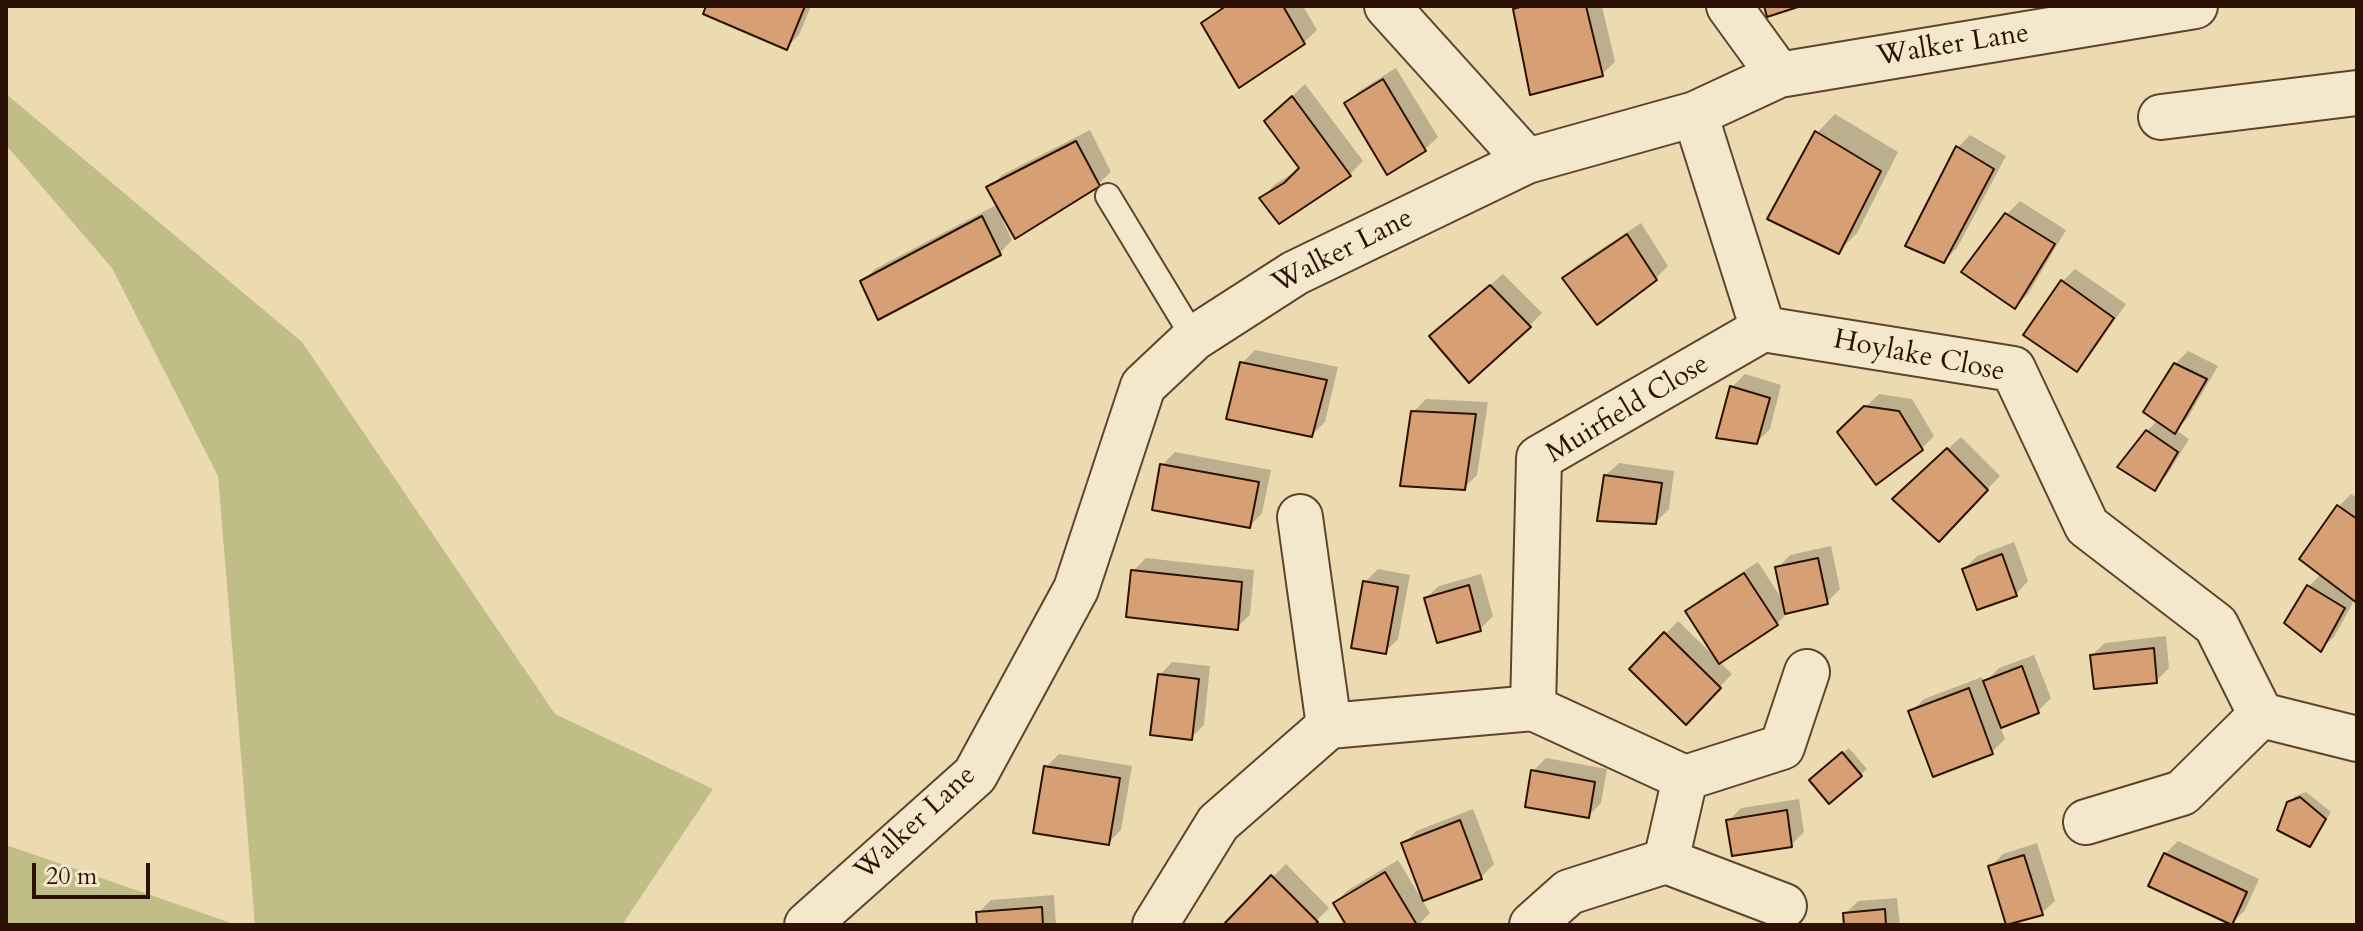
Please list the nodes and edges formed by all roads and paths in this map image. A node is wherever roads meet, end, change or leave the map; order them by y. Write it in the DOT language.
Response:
graph roads {
  1 [pos="1387,6"];
  2 [pos="1729,6"];
  3 [pos="2195,6"];
  4 [pos="1779,75"];
  5 [pos="2357,93"];
  6 [pos="1695,114"];
  7 [pos="2161,117"];
  8 [pos="1527,161"];
  9 [pos="1108,196"];
  10 [pos="1763,329"];
  11 [pos="1194,338"];
  12 [pos="1300,517"];
  13 [pos="1807,672"];
  14 [pos="1533,708"];
  15 [pos="2261,715"];
  16 [pos="1329,726"];
  17 [pos="2357,739"];
  18 [pos="1685,778"];
  19 [pos="2086,822"];
  20 [pos="1666,861"];
  21 [pos="1784,906"];
  22 [pos="807,925"];
  23 [pos="1155,925"];
  24 [pos="1532,925"];
  1 -- 8 [label="street"];
  2 -- 4 [label="street"];
  3 -- 4 [label="street, Walker Lane"];
  4 -- 6 [label="street, Walker Lane"];
  5 -- 7 [label="street"];
  6 -- 8 [label="street, Walker Lane"];
  6 -- 10 [label="street"];
  8 -- 11 [label="street, Walker Lane"];
  9 -- 11 [label="lane"];
  10 -- 14 [label="street, Muirfield Close"];
  10 -- 15 [label="street, Hoylake Close"];
  11 -- 22 [label="street, Walker Lane"];
  12 -- 16 [label="street"];
  13 -- 18 [label="street"];
  14 -- 16 [label="street"];
  14 -- 18 [label="street"];
  15 -- 17 [label="street"];
  15 -- 19 [label="street"];
  16 -- 23 [label="street"];
  18 -- 20 [label="street"];
  20 -- 21 [label="street"];
  20 -- 24 [label="street"];
}
